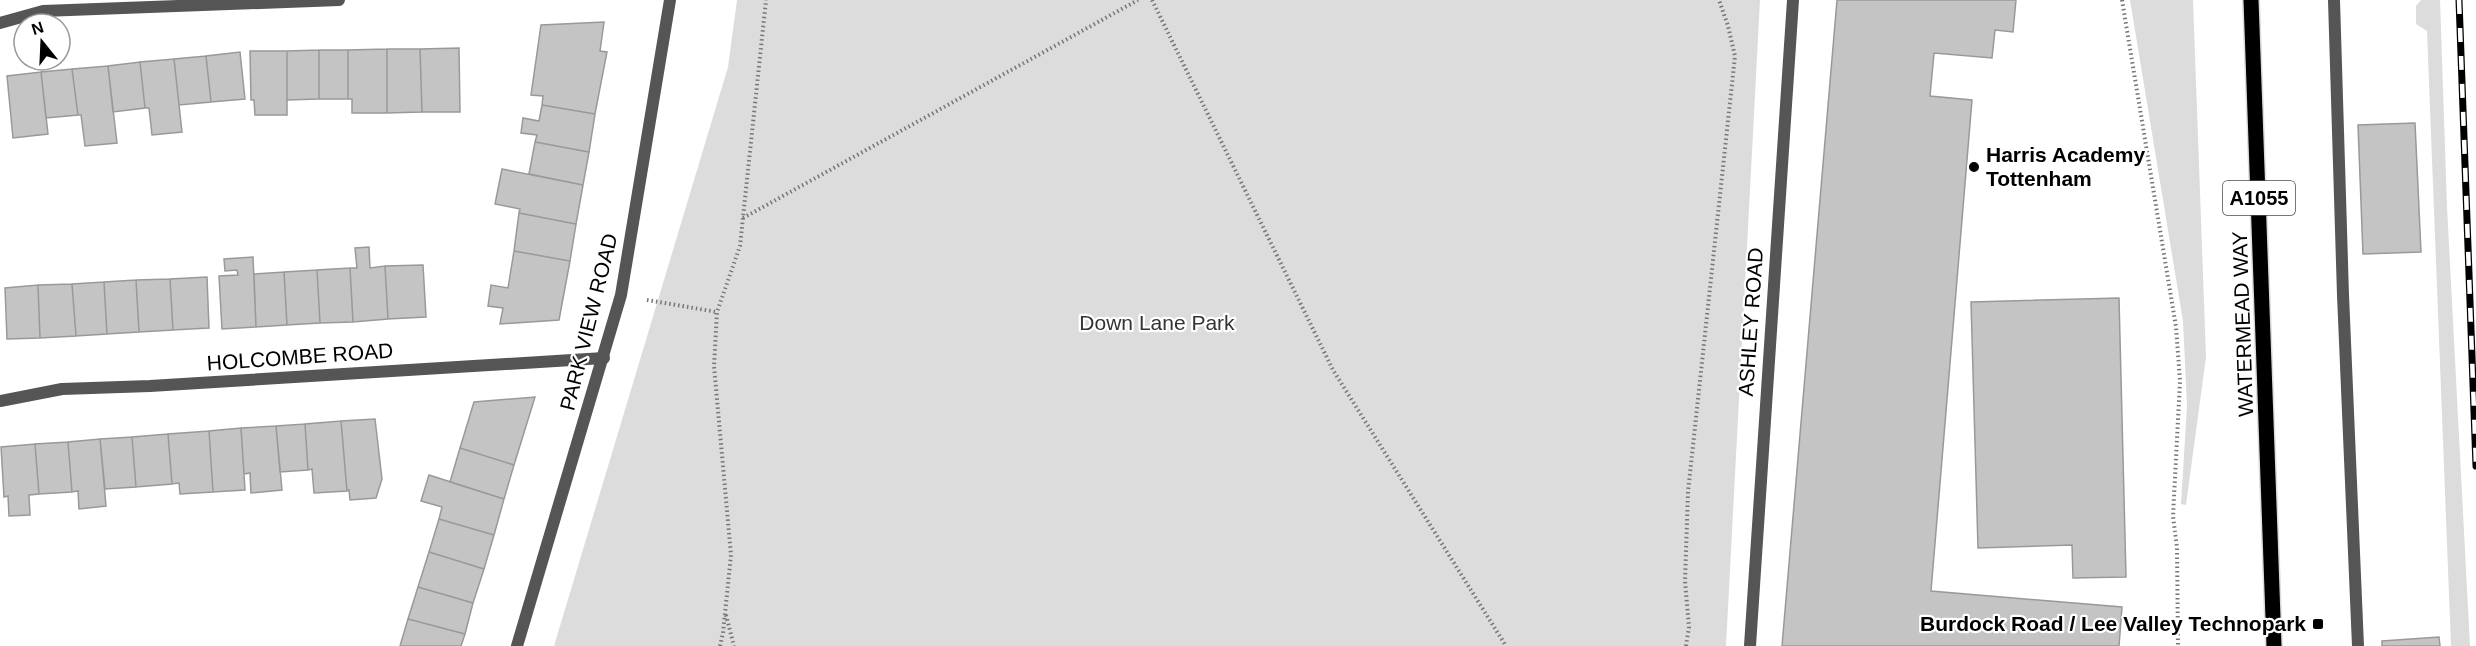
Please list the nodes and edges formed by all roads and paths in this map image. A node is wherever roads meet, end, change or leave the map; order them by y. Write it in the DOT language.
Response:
graph roads {
  1 [pos="339,0"];
  2 [pos="670,0"];
  3 [pos="766,0"];
  4 [pos="1138,0"];
  5 [pos="1152,0"];
  6 [pos="1719,0"];
  7 [pos="1793,0"];
  8 [pos="2122,0"];
  9 [pos="2251,0"];
  10 [pos="2334,0"];
  11 [pos="0,23"];
  12 [pos="743,218"];
  13 [pos="621,295"];
  14 [pos="717,312"];
  15 [pos="604,357"];
  16 [pos="0,401"];
  17 [pos="725,612"];
  18 [pos="517,646"];
  19 [pos="720,646"];
  20 [pos="734,646"];
  21 [pos="1506,646"];
  22 [pos="1686,646"];
  23 [pos="1750,646"];
  24 [pos="2178,646"];
  25 [pos="2274,646"];
  26 [pos="2358,646"];
  1 -- 11 [label="street"];
  2 -- 13 [label="street, PARK VIEW ROAD"];
  3 -- 12 [label="path"];
  4 -- 12 [label="path"];
  5 -- 21 [label="path"];
  6 -- 22 [label="path"];
  7 -- 23 [label="street, ASHLEY ROAD"];
  8 -- 24 [label="path"];
  9 -- 25 [label="main road, WATERMEAD WAY / A1055"];
  10 -- 26 [label="street"];
  12 -- 14 [label="path"];
  13 -- 14 [label="path"];
  13 -- 15 [label="street, PARK VIEW ROAD"];
  14 -- 17 [label="path"];
  15 -- 16 [label="street, HOLCOMBE ROAD"];
  15 -- 18 [label="street, PARK VIEW ROAD"];
  17 -- 19 [label="path"];
  17 -- 20 [label="path"];
}
